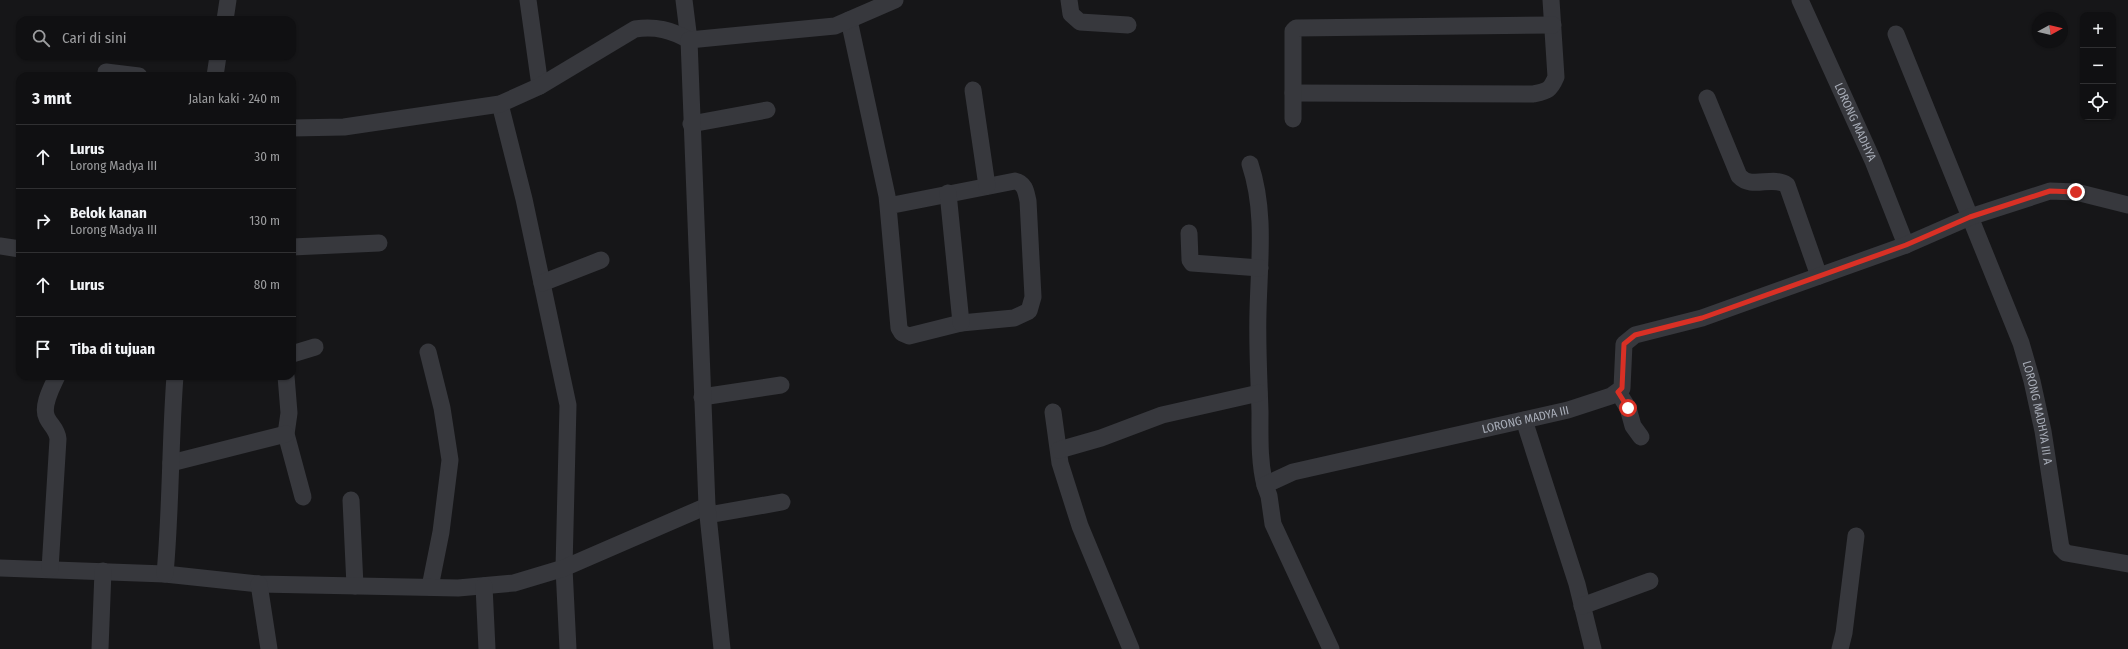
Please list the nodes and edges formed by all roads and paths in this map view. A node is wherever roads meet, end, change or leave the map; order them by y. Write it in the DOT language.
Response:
graph roads {
  1 [pos="228,0"];
  2 [pos="528,0"];
  3 [pos="684,0"];
  4 [pos="895,0"];
  5 [pos="1069,0"];
  6 [pos="1551,0"];
  7 [pos="1800,0"];
  8 [pos="226,16"];
  9 [pos="849,20"];
  10 [pos="1128,25"];
  11 [pos="1553,25"];
  12 [pos="1896,34"];
  13 [pos="689,40"];
  14 [pos="217,60"];
  15 [pos="216,72"];
  16 [pos="540,86"];
  17 [pos="973,90"];
  18 [pos="1293,93"];
  19 [pos="1707,98"];
  20 [pos="500,104"];
  21 [pos="767,110"];
  22 [pos="1293,119"];
  23 [pos="691,124"];
  24 [pos="296,128"];
  25 [pos="1250,164"];
  26 [pos="987,186"];
  27 [pos="948,194"];
  28 [pos="2128,205"];
  29 [pos="888,206"];
  30 [pos="1970,217"];
  31 [pos="1189,233"];
  32 [pos="379,243"];
  33 [pos="1906,245"];
  34 [pos="0,246"];
  35 [pos="296,247"];
  36 [pos="16,248"];
  37 [pos="601,260"];
  38 [pos="1260,268"];
  39 [pos="1819,276"];
  40 [pos="542,283"];
  41 [pos="961,323"];
  42 [pos="315,347"];
  43 [pos="428,352"];
  44 [pos="296,353"];
  45 [pos="55,380"];
  46 [pos="175,380"];
  47 [pos="286,380"];
  48 [pos="781,385"];
  49 [pos="1618,392"];
  50 [pos="1260,393"];
  51 [pos="702,397"];
  52 [pos="1053,412"];
  53 [pos="1524,420"];
  54 [pos="286,434"];
  55 [pos="1641,437"];
  56 [pos="1059,450"];
  57 [pos="171,462"];
  58 [pos="1265,485"];
  59 [pos="303,497"];
  60 [pos="351,500"];
  61 [pos="782,502"];
  62 [pos="707,510"];
  63 [pos="1856,536"];
  64 [pos="2128,564"];
  65 [pos="0,568"];
  66 [pos="564,568"];
  67 [pos="50,569"];
  68 [pos="103,571"];
  69 [pos="165,574"];
  70 [pos="1650,582"];
  71 [pos="259,584"];
  72 [pos="355,586"];
  73 [pos="484,586"];
  74 [pos="430,587"];
  75 [pos="1582,606"];
  76 [pos="100,649"];
  77 [pos="269,649"];
  78 [pos="487,649"];
  79 [pos="568,649"];
  80 [pos="722,649"];
  81 [pos="1131,649"];
  82 [pos="1331,649"];
  83 [pos="1593,649"];
  84 [pos="1840,649"];
  1 -- 8 [label="street"];
  2 -- 16 [label="street"];
  3 -- 13 [label="street"];
  4 -- 9 [label="street"];
  5 -- 10 [label="street"];
  6 -- 11 [label="street"];
  7 -- 33 [label="street, LORONG MADHYA"];
  9 -- 13 [label="street"];
  9 -- 29 [label="street"];
  11 -- 18 [label="street"];
  11 -- 18 [label="street"];
  12 -- 30 [label="street, LORONG MADHYA III A"];
  13 -- 16 [label="street"];
  13 -- 23 [label="street"];
  14 -- 15 [label="street"];
  16 -- 20 [label="street"];
  17 -- 26 [label="street"];
  18 -- 22 [label="street"];
  19 -- 39 [label="street"];
  20 -- 24 [label="street"];
  20 -- 40 [label="street"];
  21 -- 23 [label="street"];
  23 -- 51 [label="street"];
  25 -- 38 [label="street"];
  26 -- 27 [label="street"];
  26 -- 41 [label="street"];
  27 -- 29 [label="street"];
  27 -- 41 [label="street"];
  28 -- 30 [label="street"];
  29 -- 41 [label="street"];
  30 -- 33 [label="street"];
  30 -- 64 [label="street, LORONG MADHYA III A"];
  31 -- 38 [label="street"];
  32 -- 35 [label="street"];
  33 -- 39 [label="street"];
  34 -- 36 [label="street"];
  37 -- 40 [label="street"];
  38 -- 50 [label="street"];
  39 -- 49 [label="street"];
  40 -- 66 [label="street"];
  42 -- 44 [label="street"];
  43 -- 74 [label="street"];
  45 -- 67 [label="street"];
  46 -- 57 [label="street"];
  47 -- 54 [label="street"];
  48 -- 51 [label="street"];
  49 -- 53 [label="street, LORONG MADYA III"];
  49 -- 55 [label="street"];
  50 -- 56 [label="street"];
  50 -- 58 [label="street"];
  51 -- 62 [label="street"];
  52 -- 56 [label="street"];
  53 -- 58 [label="street, LORONG MADYA III"];
  53 -- 75 [label="street"];
  54 -- 57 [label="street"];
  54 -- 59 [label="street"];
  56 -- 81 [label="street"];
  57 -- 69 [label="street"];
  58 -- 82 [label="street"];
  60 -- 72 [label="street"];
  61 -- 62 [label="street"];
  62 -- 66 [label="street"];
  62 -- 80 [label="street"];
  63 -- 84 [label="street"];
  65 -- 67 [label="street"];
  66 -- 73 [label="street"];
  66 -- 79 [label="street"];
  67 -- 68 [label="street"];
  68 -- 69 [label="street"];
  68 -- 76 [label="street"];
  69 -- 71 [label="street"];
  70 -- 75 [label="street"];
  71 -- 72 [label="street"];
  71 -- 77 [label="street"];
  72 -- 74 [label="street"];
  73 -- 74 [label="street"];
  73 -- 78 [label="street"];
  75 -- 83 [label="street"];
}
